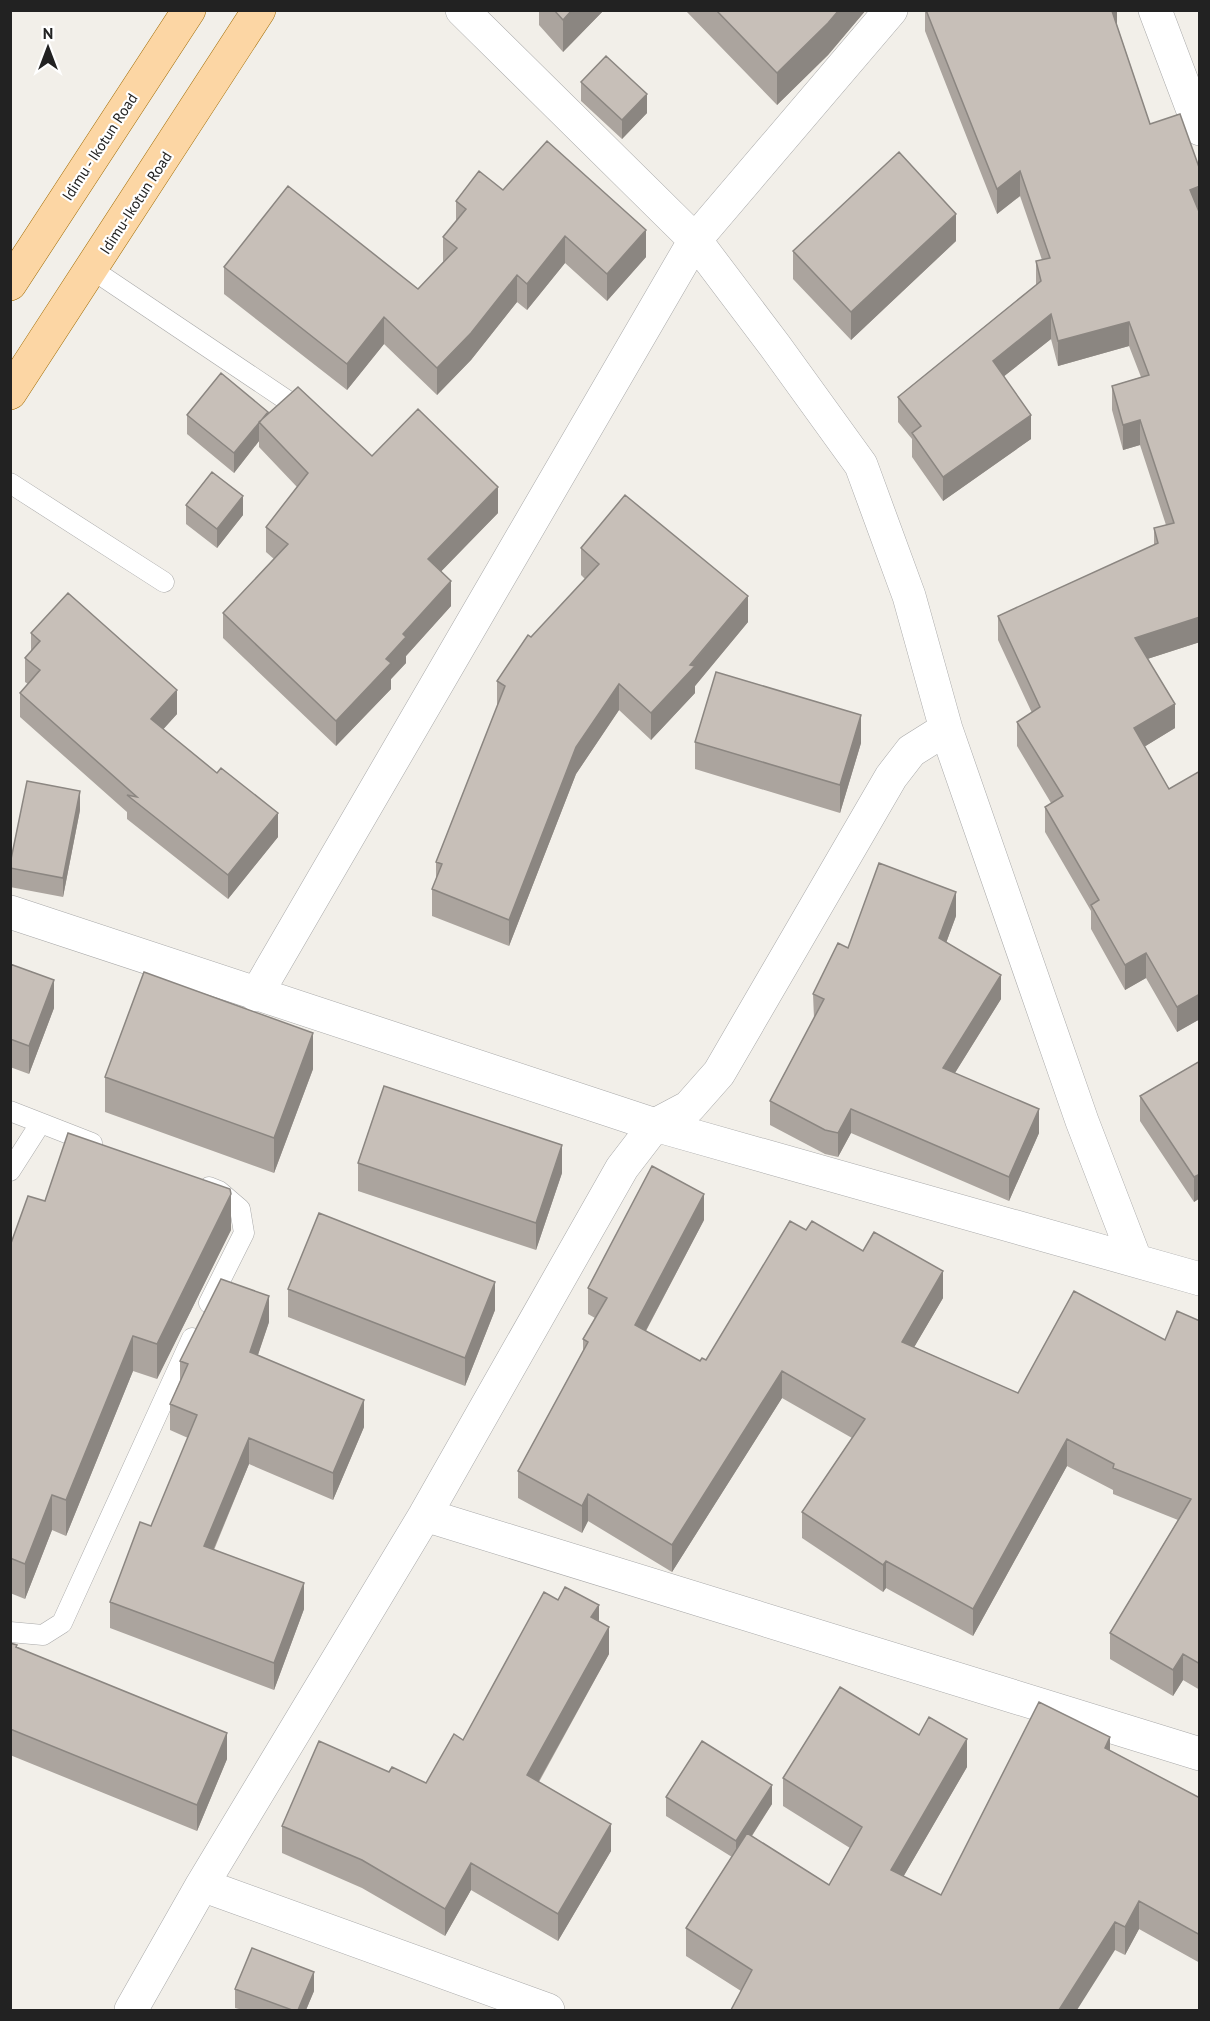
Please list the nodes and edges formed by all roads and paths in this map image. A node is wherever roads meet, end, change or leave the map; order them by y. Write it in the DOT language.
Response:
graph roads {
  1 [pos="189,10"];
  2 [pos="260,10"];
  3 [pos="462,10"];
  4 [pos="891,10"];
  5 [pos="1155,10"];
  6 [pos="1200,129"];
  7 [pos="695,240"];
  8 [pos="93,270"];
  9 [pos="10,284"];
  10 [pos="10,393"];
  11 [pos="291,403"];
  12 [pos="10,483"];
  13 [pos="164,582"];
  14 [pos="946,729"];
  15 [pos="10,912"];
  16 [pos="256,995"];
  17 [pos="10,1111"];
  18 [pos="40,1124"];
  19 [pos="655,1125"];
  20 [pos="107,1149"];
  21 [pos="10,1171"];
  22 [pos="185,1179"];
  23 [pos="1134,1259"];
  24 [pos="1200,1279"];
  25 [pos="425,1515"];
  26 [pos="10,1632"];
  27 [pos="1200,1754"];
  28 [pos="202,1885"];
  29 [pos="131,2010"];
  30 [pos="548,2010"];
  1 -- 9 [label="main road, Idimu - Ikotun Road"];
  2 -- 8 [label="main road, Idimu-Ikotun Road"];
  3 -- 7 [label="street"];
  4 -- 7 [label="street"];
  5 -- 6 [label="street"];
  7 -- 14 [label="street"];
  7 -- 16 [label="street"];
  8 -- 10 [label="main road, Idimu-Ikotun Road"];
  8 -- 11 [label="lane"];
  12 -- 13 [label="lane"];
  14 -- 19 [label="street"];
  14 -- 23 [label="street"];
  15 -- 16 [label="street"];
  16 -- 19 [label="street"];
  17 -- 18 [label="lane"];
  18 -- 20 [label="lane"];
  18 -- 21 [label="lane"];
  19 -- 23 [label="street"];
  19 -- 25 [label="street"];
  22 -- 26 [label="lane"];
  23 -- 24 [label="street"];
  25 -- 27 [label="street"];
  25 -- 28 [label="street"];
  28 -- 29 [label="street"];
  28 -- 30 [label="street"];
}
